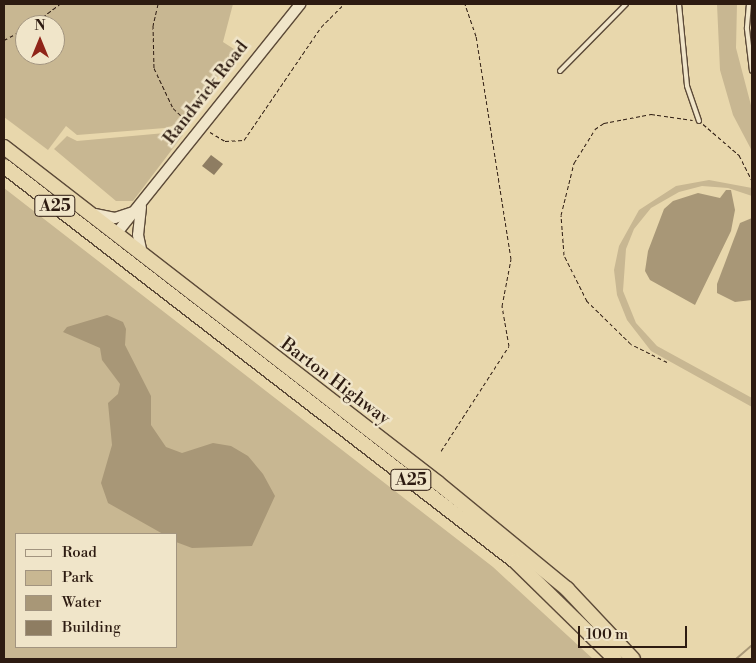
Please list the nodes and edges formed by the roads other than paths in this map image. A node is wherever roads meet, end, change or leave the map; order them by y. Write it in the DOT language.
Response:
graph roads {
  1 [pos="300,4"];
  2 [pos="626,4"];
  3 [pos="679,4"];
  4 [pos="749,4"];
  5 [pos="560,71"];
  6 [pos="752,71"];
  7 [pos="699,121"];
  8 [pos="4,148"];
  9 [pos="4,166"];
  10 [pos="142,206"];
  11 [pos="85,209"];
  12 [pos="115,242"];
  13 [pos="145,258"];
  14 [pos="615,659"];
  15 [pos="633,659"];
  1 -- 10 [label="street, Randwick Road"];
  2 -- 5 [label="lane"];
  3 -- 7 [label="lane"];
  4 -- 6 [label="lane"];
  8 -- 11 [label="highway, Barton Highway / A25"];
  9 -- 12 [label="highway, Barton Highway / A25"];
  10 -- 11 [label="street"];
  10 -- 12 [label="street, Randwick Road"];
  10 -- 13 [label="street"];
  11 -- 12 [label="highway, Barton Highway / A25"];
  12 -- 13 [label="highway, Barton Highway / A25"];
  12 -- 14 [label="highway, Barton Highway / A25"];
  13 -- 15 [label="highway, Barton Highway / A25"];
}
